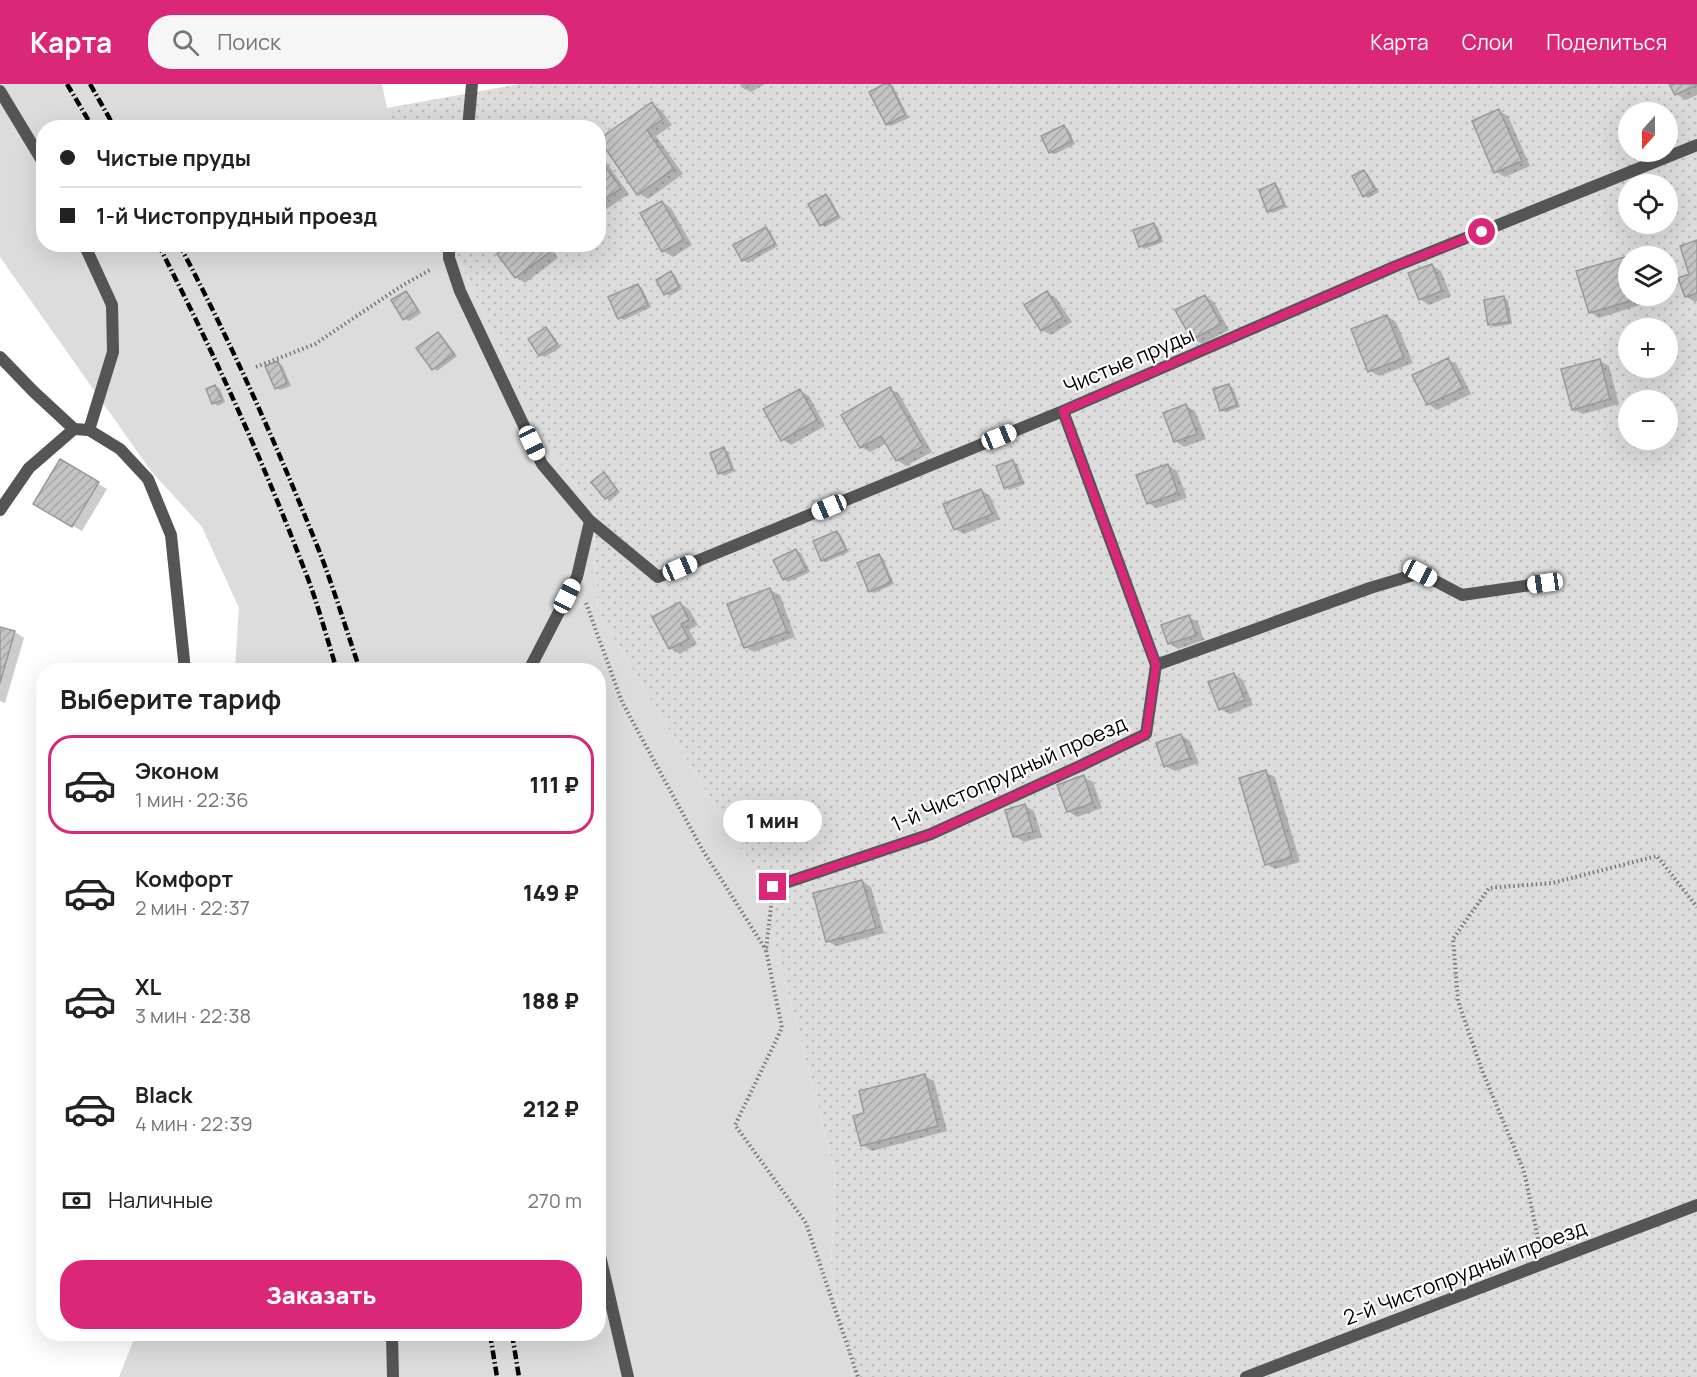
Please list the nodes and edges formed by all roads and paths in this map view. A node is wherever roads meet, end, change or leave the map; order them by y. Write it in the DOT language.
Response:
graph roads {
  1 [pos="472,84"];
  2 [pos="0,91"];
  3 [pos="469,120"];
  4 [pos="1697,145"];
  5 [pos="36,151"];
  6 [pos="88,252"];
  7 [pos="449,252"];
  8 [pos="449,258"];
  9 [pos="0,357"];
  10 [pos="256,367"];
  11 [pos="1063,411"];
  12 [pos="74,429"];
  13 [pos="89,430"];
  14 [pos="0,510"];
  15 [pos="590,521"];
  16 [pos="577,577"];
  17 [pos="1545,583"];
  18 [pos="184,663"];
  19 [pos="533,663"];
  20 [pos="1156,665"];
  21 [pos="773,887"];
  22 [pos="1697,907"];
  23 [pos="766,950"];
  24 [pos="1697,1205"];
  25 [pos="1543,1264"];
  26 [pos="606,1281"];
  27 [pos="392,1341"];
  28 [pos="393,1377"];
  29 [pos="628,1377"];
  30 [pos="858,1377"];
  31 [pos="1246,1377"];
  1 -- 3 [label="street"];
  2 -- 5 [label="street"];
  4 -- 11 [label="street, Чистые пруды"];
  6 -- 13 [label="street"];
  7 -- 8 [label="street"];
  8 -- 10 [label="path"];
  8 -- 15 [label="street"];
  9 -- 12 [label="street"];
  11 -- 15 [label="street, Чистые пруды"];
  11 -- 20 [label="street"];
  12 -- 13 [label="street"];
  12 -- 14 [label="street"];
  13 -- 18 [label="street"];
  15 -- 16 [label="street"];
  16 -- 19 [label="street"];
  16 -- 23 [label="path"];
  17 -- 20 [label="street"];
  20 -- 21 [label="street, 1-й Чистопрудный проезд"];
  21 -- 23 [label="path"];
  22 -- 25 [label="path"];
  23 -- 30 [label="path"];
  24 -- 25 [label="street, 2-й Чистопрудный проезд"];
  25 -- 31 [label="street, 2-й Чистопрудный проезд"];
  26 -- 29 [label="street"];
  27 -- 28 [label="street"];
}
